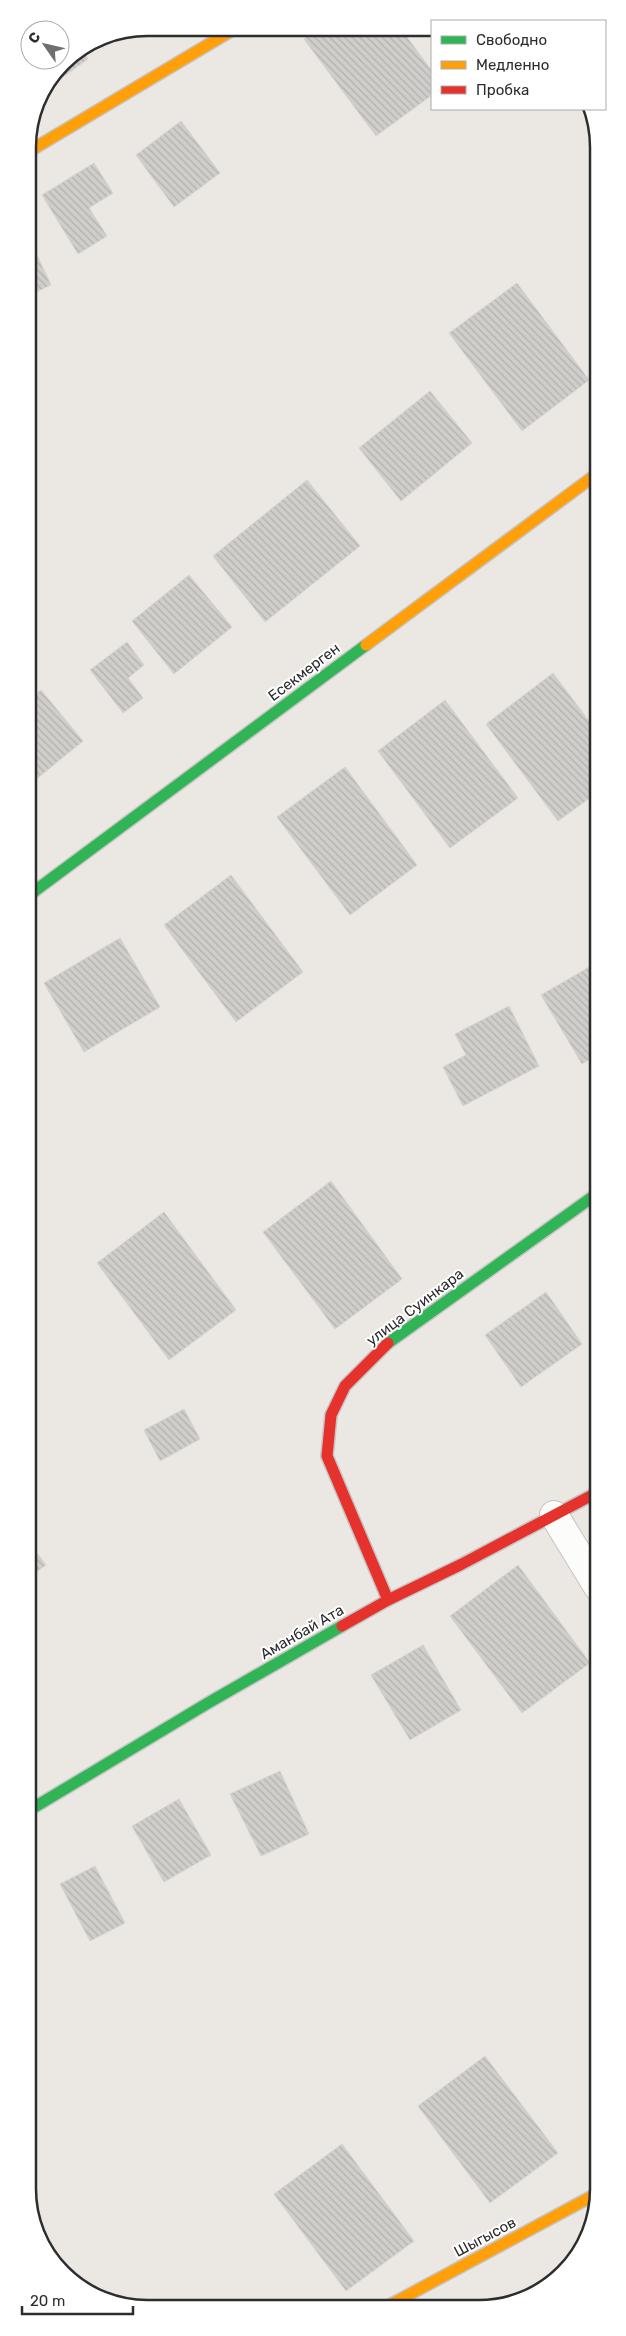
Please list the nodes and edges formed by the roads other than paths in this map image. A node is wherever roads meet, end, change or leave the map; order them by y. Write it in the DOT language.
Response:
graph roads {
  1 [pos="223,36"];
  2 [pos="36,147"];
  3 [pos="590,479"];
  4 [pos="36,890"];
  5 [pos="590,1199"];
  6 [pos="590,1496"];
  7 [pos="554,1515"];
  8 [pos="590,1575"];
  9 [pos="388,1600"];
  10 [pos="36,1806"];
  11 [pos="590,2197"];
  12 [pos="399,2300"];
  1 -- 2 [label="street"];
  3 -- 4 [label="street, Eсекмерген"];
  5 -- 9 [label="street, улица Суинкара"];
  6 -- 7 [label="street, Аманбай Ата"];
  7 -- 8 [label="street"];
  7 -- 9 [label="street, Аманбай Ата"];
  9 -- 10 [label="street, Аманбай Ата"];
  11 -- 12 [label="street, Шыгысов"];
}
